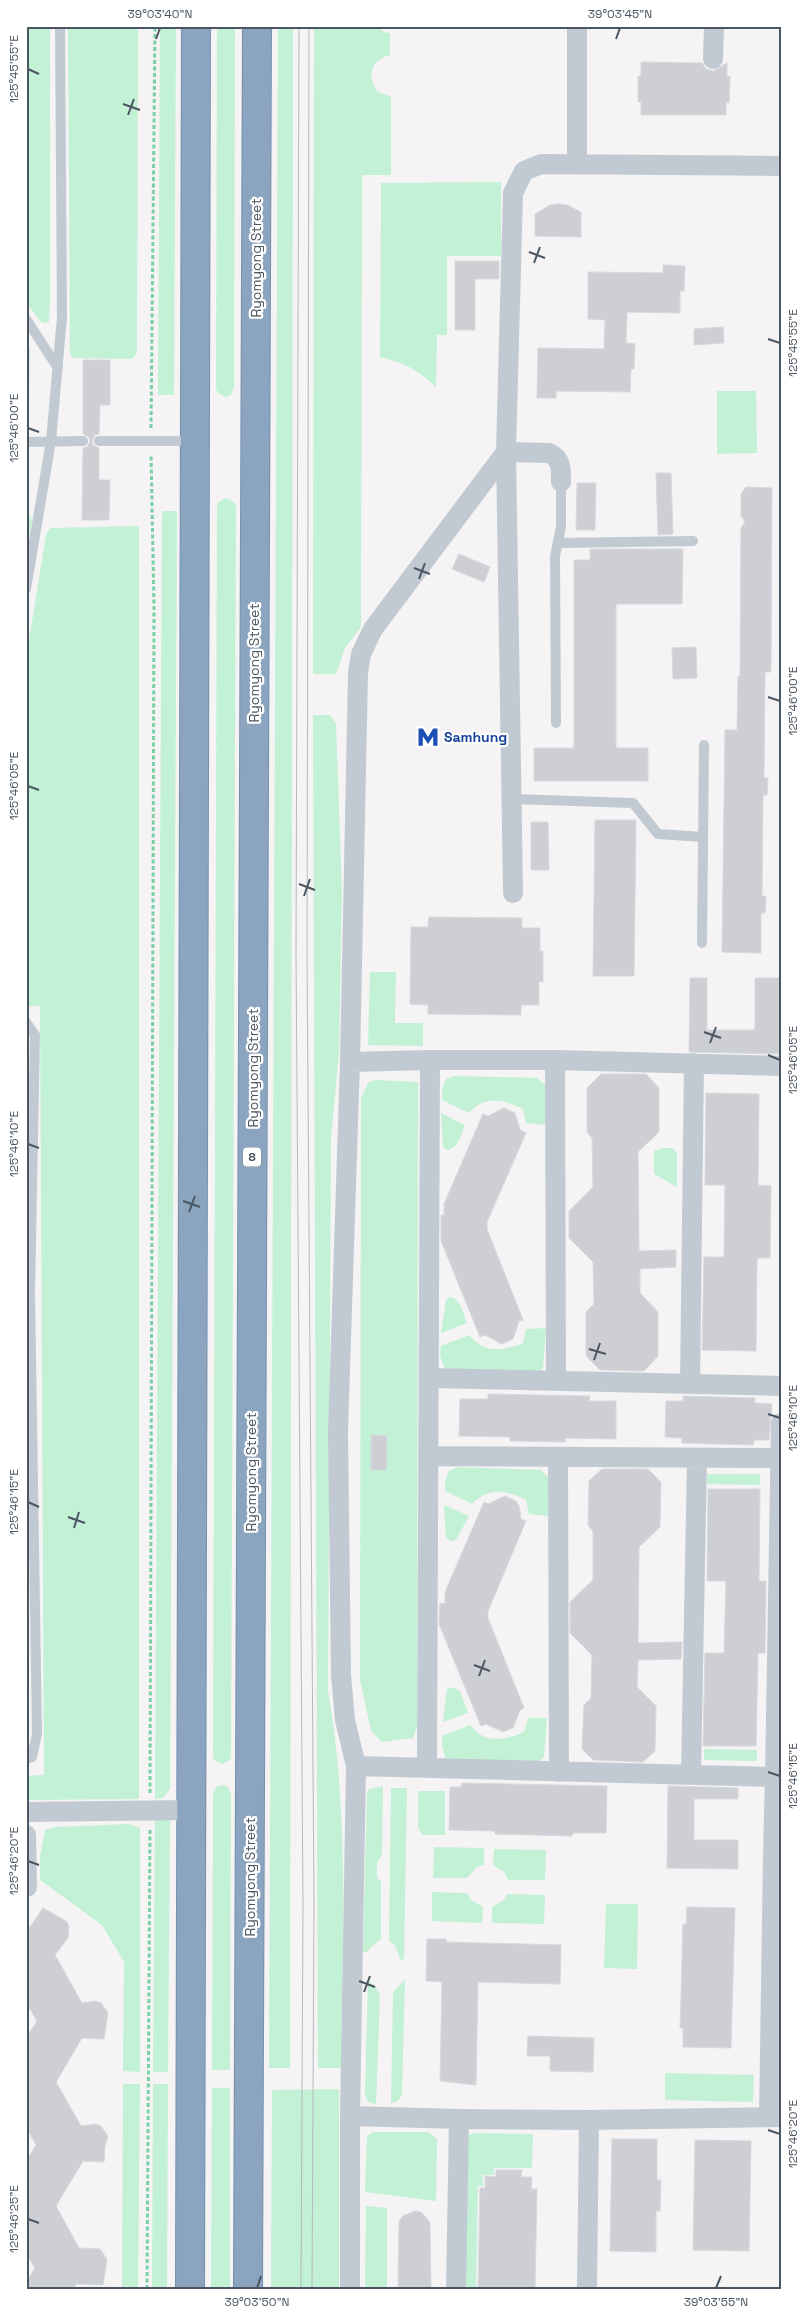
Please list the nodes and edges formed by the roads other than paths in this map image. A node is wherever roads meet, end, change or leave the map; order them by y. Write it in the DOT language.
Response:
graph roads {
  1 [pos="60,26"];
  2 [pos="196,26"];
  3 [pos="257,26"];
  4 [pos="577,26"];
  5 [pos="714,26"];
  6 [pos="713,59"];
  7 [pos="576,164"];
  8 [pos="781,166"];
  9 [pos="26,319"];
  10 [pos="58,368"];
  11 [pos="52,441"];
  12 [pos="83,441"];
  13 [pos="99,441"];
  14 [pos="194,441"];
  15 [pos="26,442"];
  16 [pos="506,452"];
  17 [pos="561,482"];
  18 [pos="693,541"];
  19 [pos="558,543"];
  20 [pos="26,589"];
  21 [pos="556,723"];
  22 [pos="704,746"];
  23 [pos="513,800"];
  24 [pos="703,837"];
  25 [pos="513,893"];
  26 [pos="702,943"];
  27 [pos="26,1022"];
  28 [pos="430,1060"];
  29 [pos="555,1060"];
  30 [pos="350,1062"];
  31 [pos="694,1063"];
  32 [pos="781,1066"];
  33 [pos="28,1293"];
  34 [pos="430,1378"];
  35 [pos="556,1381"];
  36 [pos="690,1384"];
  37 [pos="781,1386"];
  38 [pos="781,1423"];
  39 [pos="429,1456"];
  40 [pos="558,1458"];
  41 [pos="697,1458"];
  42 [pos="779,1458"];
  43 [pos="26,1759"];
  44 [pos="356,1766"];
  45 [pos="427,1767"];
  46 [pos="559,1772"];
  47 [pos="691,1775"];
  48 [pos="775,1777"];
  49 [pos="190,1810"];
  50 [pos="26,1812"];
  51 [pos="26,1835"];
  52 [pos="777,1856"];
  53 [pos="27,1887"];
  54 [pos="350,2116"];
  55 [pos="775,2117"];
  56 [pos="459,2119"];
  57 [pos="589,2120"];
  58 [pos="190,2289"];
  59 [pos="248,2289"];
  60 [pos="350,2289"];
  61 [pos="456,2289"];
  62 [pos="587,2289"];
  1 -- 10 [label="lane"];
  2 -- 14 [label="highway"];
  3 -- 59 [label="highway, Ryomyong Street / 8"];
  4 -- 7 [label="street"];
  5 -- 6 [label="street"];
  7 -- 8 [label="street"];
  7 -- 16 [label="street"];
  9 -- 10 [label="lane"];
  10 -- 11 [label="lane"];
  11 -- 12 [label="lane"];
  11 -- 15 [label="lane"];
  11 -- 20 [label="lane"];
  13 -- 14 [label="lane"];
  14 -- 49 [label="highway"];
  16 -- 17 [label="street"];
  16 -- 23 [label="street"];
  16 -- 30 [label="street"];
  17 -- 19 [label="lane"];
  18 -- 19 [label="lane"];
  19 -- 21 [label="lane"];
  22 -- 24 [label="lane"];
  23 -- 24 [label="lane"];
  23 -- 25 [label="street"];
  24 -- 26 [label="lane"];
  27 -- 33 [label="lane"];
  28 -- 29 [label="street"];
  28 -- 30 [label="street"];
  28 -- 34 [label="street"];
  29 -- 31 [label="street"];
  29 -- 35 [label="street"];
  30 -- 44 [label="street"];
  31 -- 32 [label="street"];
  31 -- 36 [label="street"];
  33 -- 43 [label="lane"];
  34 -- 35 [label="street"];
  34 -- 39 [label="street"];
  35 -- 36 [label="street"];
  36 -- 37 [label="street"];
  38 -- 42 [label="street"];
  39 -- 40 [label="street"];
  39 -- 45 [label="street"];
  40 -- 41 [label="street"];
  40 -- 46 [label="street"];
  41 -- 42 [label="street"];
  41 -- 47 [label="street"];
  42 -- 48 [label="street"];
  44 -- 45 [label="street"];
  44 -- 54 [label="street"];
  45 -- 46 [label="street"];
  46 -- 47 [label="street"];
  47 -- 48 [label="street"];
  48 -- 52 [label="street"];
  49 -- 50 [label="street"];
  49 -- 58 [label="highway"];
  51 -- 53 [label="street"];
  52 -- 55 [label="street"];
  54 -- 56 [label="street"];
  54 -- 60 [label="street"];
  55 -- 57 [label="street"];
  56 -- 57 [label="street"];
  56 -- 61 [label="street"];
  57 -- 62 [label="street"];
}
